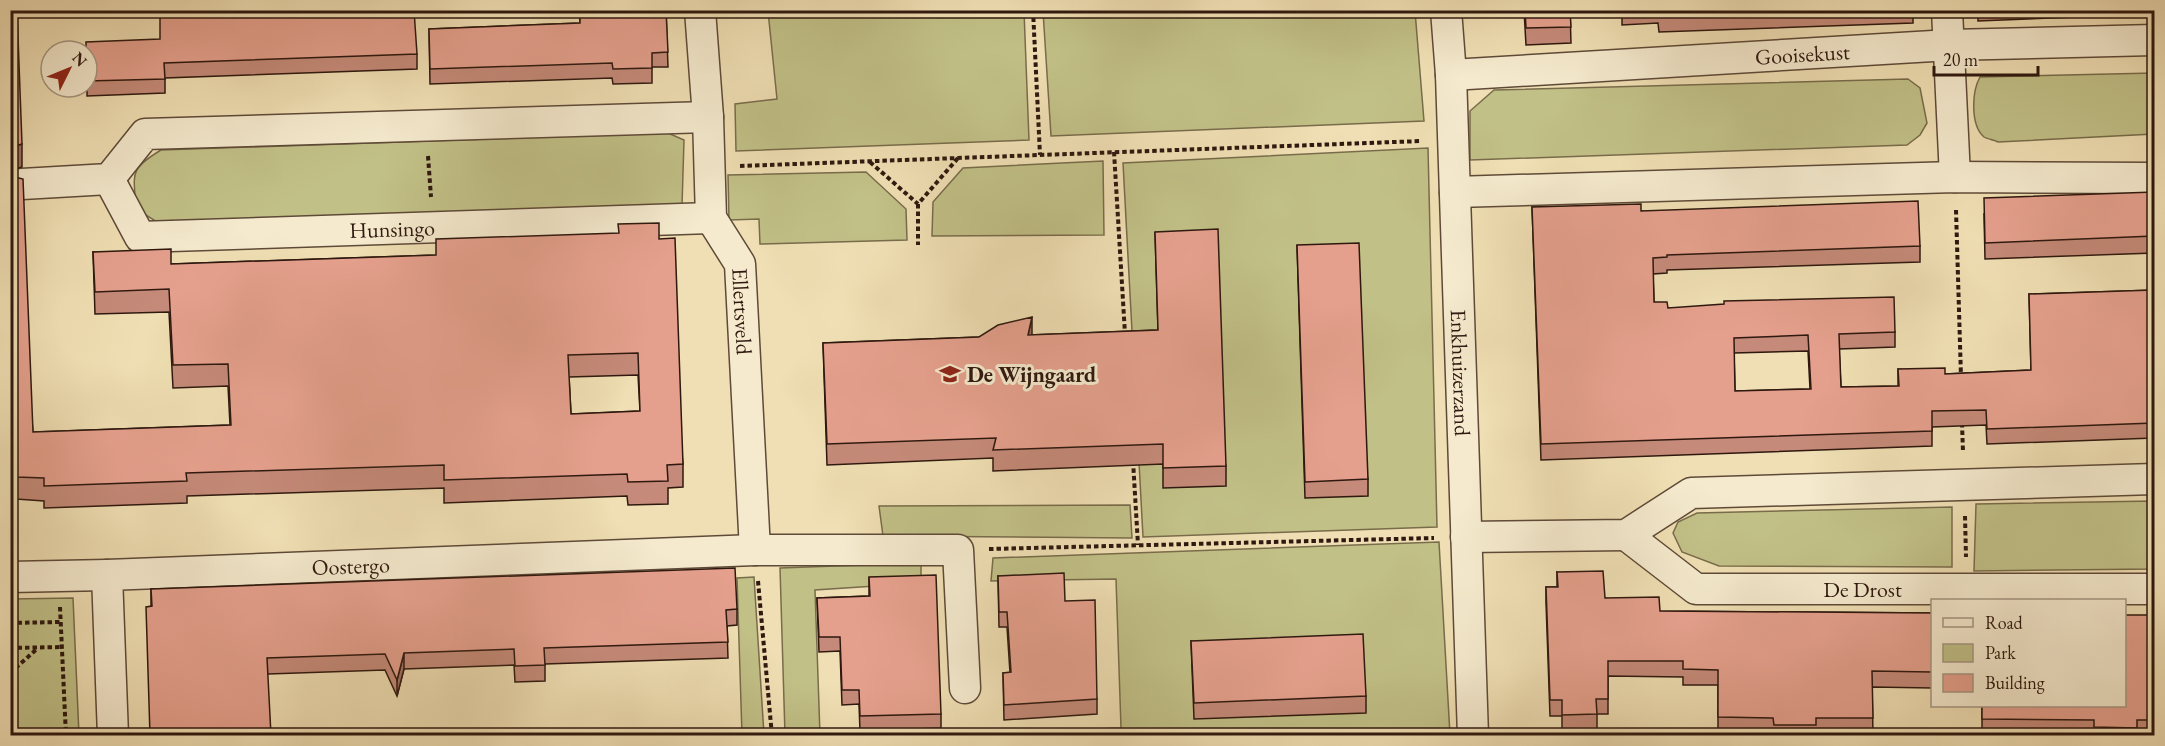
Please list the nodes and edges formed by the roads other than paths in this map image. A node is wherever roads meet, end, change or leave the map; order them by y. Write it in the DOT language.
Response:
graph roads {
  1 [pos="700,10"];
  2 [pos="1446,10"];
  3 [pos="1947,10"];
  4 [pos="2154,40"];
  5 [pos="1950,45"];
  6 [pos="1451,75"];
  7 [pos="708,117"];
  8 [pos="1955,177"];
  9 [pos="2154,178"];
  10 [pos="109,179"];
  11 [pos="22,184"];
  12 [pos="1455,192"];
  13 [pos="711,218"];
  14 [pos="2154,479"];
  15 [pos="1626,535"];
  16 [pos="1466,537"];
  17 [pos="755,550"];
  18 [pos="107,574"];
  19 [pos="10,578"];
  20 [pos="2154,589"];
  21 [pos="966,688"];
  22 [pos="113,735"];
  23 [pos="1473,735"];
  1 -- 7 [label="street, Ellertsveld"];
  2 -- 6 [label="street, Enkhuizerzand"];
  3 -- 5 [label="street"];
  4 -- 5 [label="street, Gooisekust"];
  5 -- 6 [label="street, Gooisekust"];
  5 -- 8 [label="street"];
  6 -- 12 [label="street, Enkhuizerzand"];
  7 -- 10 [label="street"];
  7 -- 13 [label="street, Ellertsveld"];
  8 -- 9 [label="street"];
  8 -- 12 [label="street"];
  10 -- 11 [label="street"];
  10 -- 13 [label="street, Hunsingo"];
  12 -- 16 [label="street, Enkhuizerzand"];
  13 -- 17 [label="street, Ellertsveld"];
  14 -- 15 [label="street"];
  15 -- 16 [label="street"];
  15 -- 20 [label="street, De Drost"];
  16 -- 23 [label="street, Enkhuizerzand"];
  17 -- 18 [label="street, Oostergo"];
  17 -- 21 [label="street"];
  18 -- 19 [label="street, Oostergo"];
  18 -- 22 [label="street"];
}
